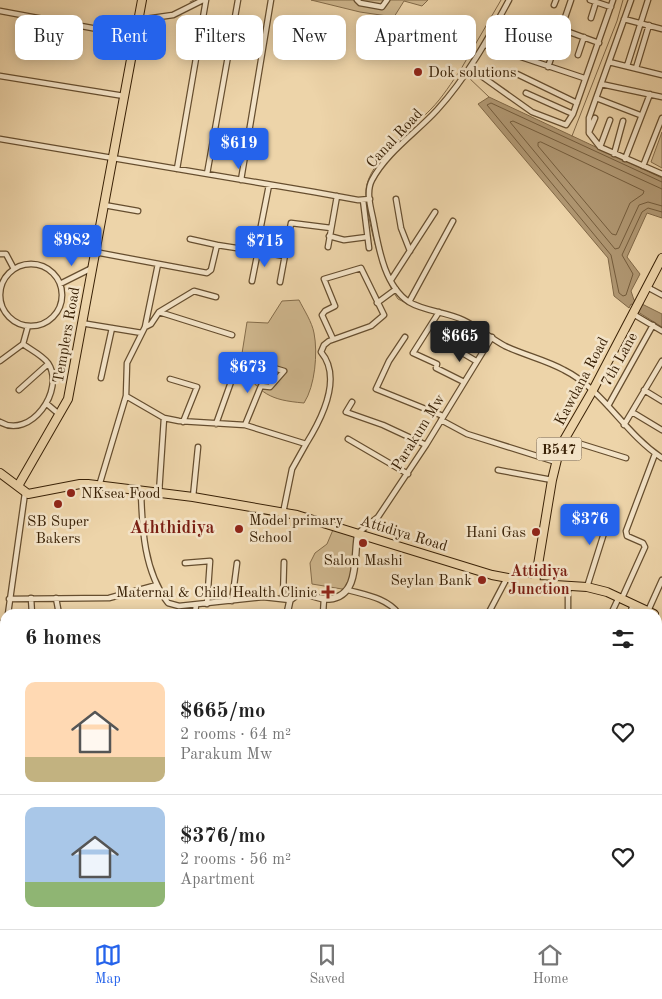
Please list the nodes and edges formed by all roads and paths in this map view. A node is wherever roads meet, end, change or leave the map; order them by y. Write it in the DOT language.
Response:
graph roads {
  1 [pos="142,0"];
  2 [pos="204,0"];
  3 [pos="238,0"];
  4 [pos="271,0"];
  5 [pos="357,0"];
  6 [pos="387,0"];
  7 [pos="509,0"];
  8 [pos="571,0"];
  9 [pos="590,0"];
  10 [pos="613,0"];
  11 [pos="631,0"];
  12 [pos="648,0"];
  13 [pos="596,2"];
  14 [pos="611,7"];
  15 [pos="0,10"];
  16 [pos="139,15"];
  17 [pos="501,15"];
  18 [pos="566,15"];
  19 [pos="166,16"];
  20 [pos="591,18"];
  21 [pos="624,20"];
  22 [pos="641,23"];
  23 [pos="649,25"];
  24 [pos="93,28"];
  25 [pos="662,29"];
  26 [pos="571,32"];
  27 [pos="584,37"];
  28 [pos="599,43"];
  29 [pos="485,45"];
  30 [pos="578,55"];
  31 [pos="131,60"];
  32 [pos="550,60"];
  33 [pos="609,62"];
  34 [pos="627,66"];
  35 [pos="548,67"];
  36 [pos="636,68"];
  37 [pos="467,73"];
  38 [pos="518,74"];
  39 [pos="662,75"];
  40 [pos="0,76"];
  41 [pos="584,78"];
  42 [pos="601,84"];
  43 [pos="526,93"];
  44 [pos="650,94"];
  45 [pos="124,96"];
  46 [pos="662,97"];
  47 [pos="596,98"];
  48 [pos="577,103"];
  49 [pos="573,114"];
  50 [pos="640,115"];
  51 [pos="595,118"];
  52 [pos="662,118"];
  53 [pos="610,120"];
  54 [pos="623,121"];
  55 [pos="589,133"];
  56 [pos="0,139"];
  57 [pos="600,147"];
  58 [pos="614,154"];
  59 [pos="113,158"];
  60 [pos="624,159"];
  61 [pos="643,166"];
  62 [pos="177,169"];
  63 [pos="207,174"];
  64 [pos="662,174"];
  65 [pos="240,180"];
  66 [pos="269,185"];
  67 [pos="337,196"];
  68 [pos="366,199"];
  69 [pos="396,199"];
  70 [pos="104,205"];
  71 [pos="138,211"];
  72 [pos="434,212"];
  73 [pos="453,221"];
  74 [pos="331,228"];
  75 [pos="330,236"];
  76 [pos="367,237"];
  77 [pos="190,239"];
  78 [pos="217,245"];
  79 [pos="328,247"];
  80 [pos="369,248"];
  81 [pos="257,251"];
  82 [pos="410,251"];
  83 [pos="95,252"];
  84 [pos="0,254"];
  85 [pos="284,256"];
  86 [pos="662,258"];
  87 [pos="158,264"];
  88 [pos="92,268"];
  89 [pos="14,269"];
  90 [pos="391,280"];
  91 [pos="252,281"];
  92 [pos="280,282"];
  93 [pos="1,283"];
  94 [pos="60,284"];
  95 [pos="648,287"];
  96 [pos="394,291"];
  97 [pos="662,294"];
  98 [pos="216,297"];
  99 [pos="409,302"];
  100 [pos="377,303"];
  101 [pos="634,311"];
  102 [pos="160,312"];
  103 [pos="439,312"];
  104 [pos="82,324"];
  105 [pos="653,325"];
  106 [pos="28,326"];
  107 [pos="144,327"];
  108 [pos="112,328"];
  109 [pos="662,331"];
  110 [pos="142,333"];
  111 [pos="232,336"];
  112 [pos="405,337"];
  113 [pos="492,337"];
  114 [pos="333,340"];
  115 [pos="23,344"];
  116 [pos="454,348"];
  117 [pos="476,361"];
  118 [pos="0,362"];
  119 [pos="48,364"];
  120 [pos="661,364"];
  121 [pos="274,368"];
  122 [pos="101,378"];
  123 [pos="170,379"];
  124 [pos="231,382"];
  125 [pos="464,382"];
  126 [pos="19,390"];
  127 [pos="593,390"];
  128 [pos="644,390"];
  129 [pos="126,396"];
  130 [pos="662,401"];
  131 [pos="352,402"];
  132 [pos="47,404"];
  133 [pos="608,406"];
  134 [pos="632,412"];
  135 [pos="60,415"];
  136 [pos="164,418"];
  137 [pos="442,418"];
  138 [pos="0,422"];
  139 [pos="183,422"];
  140 [pos="216,424"];
  141 [pos="624,424"];
  142 [pos="245,426"];
  143 [pos="662,430"];
  144 [pos="348,439"];
  145 [pos="565,439"];
  146 [pos="306,444"];
  147 [pos="426,445"];
  148 [pos="198,447"];
  149 [pos="655,454"];
  150 [pos="626,458"];
  151 [pos="662,458"];
  152 [pos="556,462"];
  153 [pos="498,470"];
  154 [pos="0,473"];
  155 [pos="408,474"];
  156 [pos="552,480"];
  157 [pos="18,486"];
  158 [pos="99,486"];
  159 [pos="141,491"];
  160 [pos="25,493"];
  161 [pos="159,493"];
  162 [pos="193,496"];
  163 [pos="611,510"];
  164 [pos="283,513"];
  165 [pos="358,533"];
  166 [pos="185,562"];
  167 [pos="237,562"];
  168 [pos="284,562"];
  169 [pos="507,578"];
  170 [pos="662,580"];
  171 [pos="535,583"];
  172 [pos="157,585"];
  173 [pos="568,586"];
  174 [pos="587,587"];
  175 [pos="348,590"];
  176 [pos="620,597"];
  177 [pos="31,598"];
  178 [pos="56,598"];
  179 [pos="283,598"];
  180 [pos="324,598"];
  181 [pos="9,599"];
  182 [pos="290,600"];
  183 [pos="232,601"];
  184 [pos="207,604"];
  185 [pos="633,604"];
  186 [pos="196,605"];
  187 [pos="8,609"];
  188 [pos="32,609"];
  189 [pos="58,609"];
  190 [pos="196,609"];
  191 [pos="288,609"];
  192 [pos="323,609"];
  193 [pos="395,609"];
  194 [pos="491,609"];
  195 [pos="568,609"];
  196 [pos="614,609"];
  197 [pos="632,609"];
  198 [pos="644,609"];
  199 [pos="654,609"];
  1 -- 16 [label="main road, Templers Road"];
  2 -- 19 [label="street"];
  2 -- 62 [label="street"];
  3 -- 63 [label="street"];
  4 -- 65 [label="street"];
  5 -- 6 [label="street"];
  7 -- 17 [label="street, Canal Road"];
  8 -- 18 [label="street"];
  9 -- 13 [label="street"];
  10 -- 14 [label="street"];
  11 -- 21 [label="street"];
  12 -- 22 [label="street"];
  13 -- 14 [label="street"];
  13 -- 20 [label="street"];
  14 -- 28 [label="street"];
  15 -- 24 [label="street"];
  21 -- 22 [label="street"];
  21 -- 33 [label="street"];
  22 -- 23 [label="street"];
  22 -- 34 [label="street"];
  23 -- 25 [label="street"];
  23 -- 36 [label="street"];
  26 -- 27 [label="street"];
  27 -- 28 [label="street"];
  27 -- 30 [label="street"];
  28 -- 41 [label="street"];
  29 -- 35 [label="street"];
  29 -- 37 [label="street, Canal Road"];
  31 -- 45 [label="main road, Templers Road"];
  32 -- 35 [label="street"];
  33 -- 34 [label="street"];
  33 -- 42 [label="street"];
  34 -- 36 [label="street"];
  35 -- 41 [label="street"];
  36 -- 39 [label="street"];
  37 -- 49 [label="street"];
  37 -- 68 [label="street, Canal Road"];
  38 -- 48 [label="street"];
  40 -- 45 [label="street"];
  41 -- 48 [label="street"];
  42 -- 44 [label="street"];
  42 -- 47 [label="street"];
  43 -- 49 [label="street"];
  44 -- 46 [label="street"];
  44 -- 50 [label="street"];
  45 -- 59 [label="main road, Templers Road"];
  47 -- 50 [label="street"];
  47 -- 55 [label="street"];
  48 -- 49 [label="street"];
  50 -- 60 [label="street"];
  51 -- 55 [label="street"];
  52 -- 61 [label="street"];
  53 -- 57 [label="street"];
  54 -- 58 [label="street"];
  55 -- 57 [label="street"];
  56 -- 59 [label="street"];
  57 -- 58 [label="street"];
  58 -- 60 [label="street"];
  59 -- 62 [label="street"];
  59 -- 70 [label="main road, Templers Road"];
  60 -- 61 [label="street"];
  61 -- 64 [label="street"];
  62 -- 63 [label="street"];
  63 -- 65 [label="street"];
  65 -- 66 [label="street"];
  66 -- 67 [label="street"];
  66 -- 81 [label="street"];
  67 -- 68 [label="street"];
  67 -- 74 [label="street"];
  68 -- 76 [label="street"];
  68 -- 90 [label="street, Canal Road"];
  69 -- 82 [label="street"];
  70 -- 71 [label="street"];
  70 -- 83 [label="main road, Templers Road"];
  72 -- 82 [label="street"];
  73 -- 99 [label="street"];
  74 -- 75 [label="street"];
  74 -- 85 [label="street"];
  75 -- 76 [label="street"];
  75 -- 79 [label="street"];
  76 -- 80 [label="street"];
  77 -- 78 [label="street"];
  78 -- 81 [label="street"];
  78 -- 87 [label="street"];
  81 -- 85 [label="street"];
  81 -- 91 [label="street"];
  82 -- 90 [label="street"];
  83 -- 87 [label="street"];
  83 -- 88 [label="main road, Templers Road"];
  84 -- 89 [label="street"];
  85 -- 92 [label="street"];
  86 -- 95 [label="main road, Kawdana Road / B547"];
  87 -- 107 [label="street"];
  88 -- 94 [label="street"];
  88 -- 104 [label="main road, Templers Road"];
  89 -- 93 [label="street"];
  89 -- 94 [label="street"];
  90 -- 96 [label="street, Canal Road"];
  93 -- 106 [label="street"];
  94 -- 106 [label="street"];
  95 -- 97 [label="street"];
  95 -- 101 [label="main road, Kawdana Road / B547"];
  96 -- 99 [label="street, Canal Road"];
  96 -- 100 [label="street"];
  98 -- 102 [label="street"];
  99 -- 103 [label="street, Canal Road"];
  100 -- 114 [label="street"];
  100 -- 114 [label="street"];
  101 -- 105 [label="street"];
  101 -- 127 [label="main road, Kawdana Road / B547"];
  102 -- 107 [label="street"];
  102 -- 111 [label="street"];
  103 -- 113 [label="street, Canal Road"];
  103 -- 125 [label="street"];
  104 -- 108 [label="street"];
  104 -- 135 [label="main road, Templers Road"];
  105 -- 109 [label="street"];
  105 -- 133 [label="street, 7th Lane"];
  106 -- 115 [label="street"];
  107 -- 110 [label="street"];
  108 -- 110 [label="street"];
  108 -- 122 [label="street"];
  110 -- 129 [label="street"];
  112 -- 137 [label="street"];
  113 -- 117 [label="street, Parakum Mw"];
  113 -- 127 [label="street, Canal Road"];
  114 -- 146 [label="street"];
  115 -- 118 [label="street"];
  115 -- 119 [label="street"];
  116 -- 117 [label="street"];
  117 -- 125 [label="street, Parakum Mw"];
  119 -- 126 [label="street"];
  119 -- 132 [label="street"];
  120 -- 128 [label="street"];
  121 -- 142 [label="street"];
  123 -- 139 [label="street"];
  124 -- 140 [label="street"];
  125 -- 137 [label="street, Parakum Mw"];
  127 -- 133 [label="street, Canal Road"];
  127 -- 145 [label="main road, Kawdana Road / B547"];
  128 -- 130 [label="street"];
  128 -- 134 [label="street"];
  129 -- 136 [label="street"];
  129 -- 158 [label="street"];
  131 -- 147 [label="street"];
  132 -- 135 [label="street"];
  132 -- 138 [label="street"];
  133 -- 141 [label="street, Canal Road"];
  134 -- 141 [label="street"];
  134 -- 143 [label="street"];
  135 -- 157 [label="main road, Templers Road"];
  136 -- 139 [label="street"];
  136 -- 161 [label="street"];
  137 -- 147 [label="street, Parakum Mw"];
  137 -- 152 [label="street"];
  139 -- 140 [label="street"];
  140 -- 142 [label="street"];
  141 -- 149 [label="street, Canal Road"];
  142 -- 146 [label="street"];
  144 -- 155 [label="street"];
  145 -- 150 [label="street"];
  145 -- 152 [label="main road, Kawdana Road / B547"];
  146 -- 164 [label="street"];
  147 -- 155 [label="street, Parakum Mw"];
  148 -- 162 [label="street"];
  149 -- 151 [label="street, Canal Road"];
  149 -- 176 [label="street"];
  152 -- 156 [label="main road, Kawdana Road / B547"];
  153 -- 156 [label="street"];
  154 -- 157 [label="main road"];
  155 -- 165 [label="street, Parakum Mw"];
  156 -- 171 [label="main road, Kawdana Road / B547"];
  157 -- 160 [label="main road"];
  158 -- 159 [label="main road, Attidiya Road"];
  158 -- 160 [label="main road, Attidiya Road"];
  159 -- 161 [label="main road, Attidiya Road"];
  159 -- 172 [label="street"];
  160 -- 181 [label="street"];
  161 -- 162 [label="main road, Attidiya Road"];
  162 -- 164 [label="main road, Attidiya Road"];
  163 -- 174 [label="street"];
  164 -- 165 [label="main road, Attidiya Road"];
  165 -- 169 [label="main road, Attidiya Road"];
  165 -- 175 [label="street"];
  166 -- 184 [label="street"];
  167 -- 183 [label="street"];
  168 -- 179 [label="street"];
  169 -- 171 [label="main road, Attidiya Road"];
  169 -- 194 [label="street"];
  170 -- 199 [label="street"];
  171 -- 173 [label="main road, Attidiya Road"];
  172 -- 178 [label="street"];
  172 -- 186 [label="street"];
  173 -- 174 [label="main road, Attidiya Road"];
  173 -- 195 [label="street"];
  174 -- 176 [label="main road, Attidiya Road"];
  175 -- 180 [label="street"];
  175 -- 193 [label="street"];
  176 -- 185 [label="main road, Attidiya Road"];
  176 -- 196 [label="street"];
  177 -- 178 [label="street"];
  177 -- 181 [label="street"];
  177 -- 188 [label="street"];
  178 -- 189 [label="street"];
  179 -- 182 [label="street"];
  179 -- 183 [label="street"];
  180 -- 182 [label="street"];
  180 -- 192 [label="street"];
  181 -- 187 [label="street"];
  182 -- 191 [label="street"];
  183 -- 184 [label="street"];
  184 -- 186 [label="street"];
  185 -- 197 [label="street"];
  185 -- 198 [label="main road, Attidiya Road"];
  186 -- 190 [label="street"];
}
